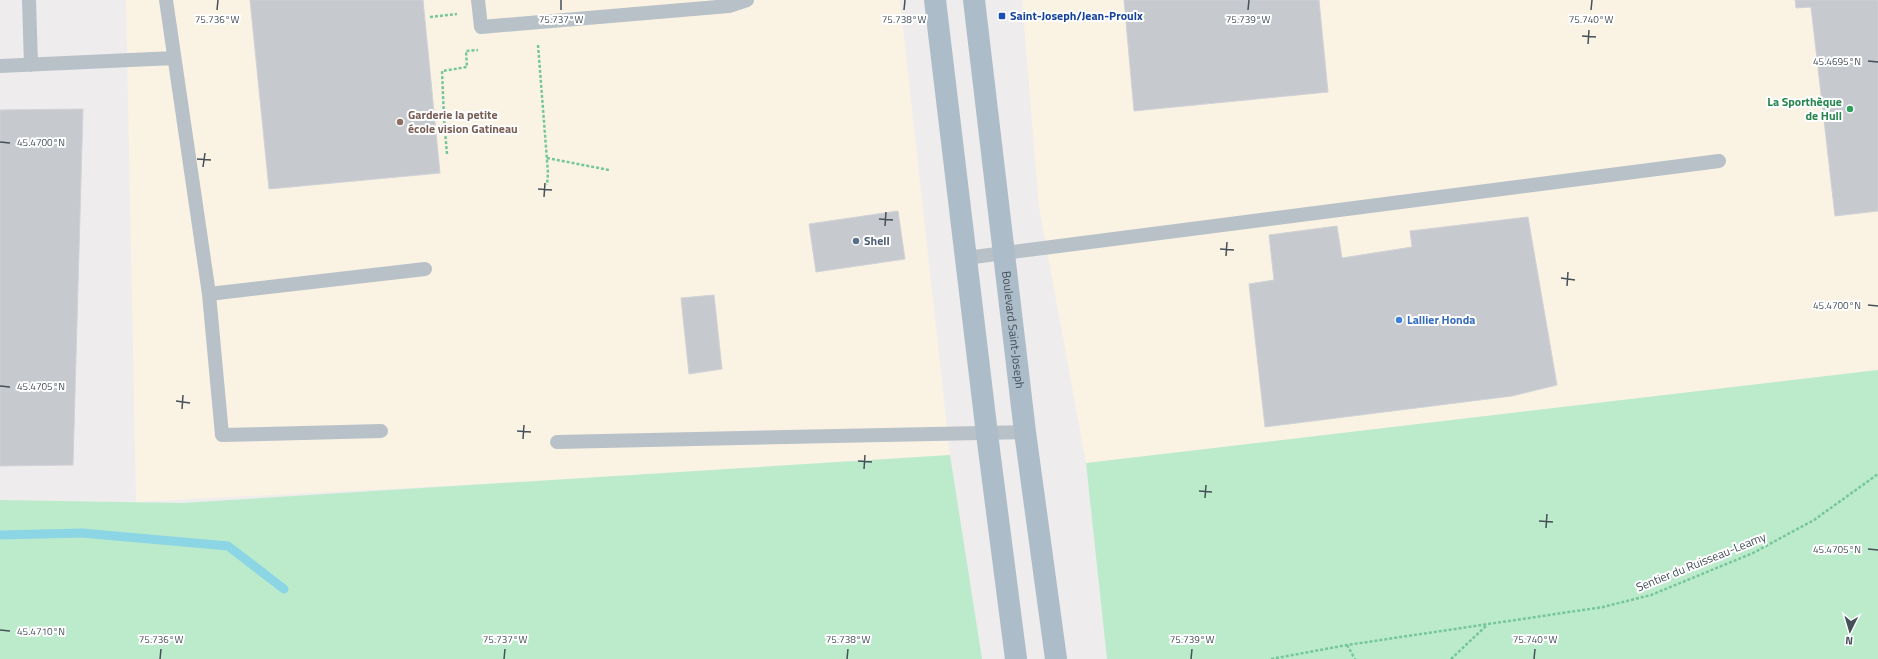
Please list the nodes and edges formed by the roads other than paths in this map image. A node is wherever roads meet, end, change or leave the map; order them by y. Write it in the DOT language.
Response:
graph roads {
  1 [pos="28,0"];
  2 [pos="166,0"];
  3 [pos="747,0"];
  4 [pos="935,0"];
  5 [pos="974,0"];
  6 [pos="479,6"];
  7 [pos="174,58"];
  8 [pos="30,65"];
  9 [pos="0,66"];
  10 [pos="1719,161"];
  11 [pos="1003,252"];
  12 [pos="966,258"];
  13 [pos="425,269"];
  14 [pos="209,294"];
  15 [pos="381,431"];
  16 [pos="1025,432"];
  17 [pos="987,434"];
  18 [pos="557,442"];
  19 [pos="1016,659"];
  20 [pos="1056,659"];
  1 -- 8 [label="lane"];
  2 -- 7 [label="lane"];
  3 -- 6 [label="lane"];
  4 -- 12 [label="main road"];
  5 -- 11 [label="main road, Boulevard Saint-Joseph"];
  7 -- 8 [label="lane"];
  7 -- 14 [label="lane"];
  8 -- 9 [label="lane"];
  10 -- 11 [label="lane"];
  11 -- 12 [label="lane"];
  11 -- 16 [label="main road, Boulevard Saint-Joseph"];
  12 -- 17 [label="main road"];
  13 -- 14 [label="lane"];
  14 -- 15 [label="lane"];
  16 -- 17 [label="lane"];
  16 -- 20 [label="main road, Boulevard Saint-Joseph"];
  17 -- 18 [label="lane"];
  17 -- 19 [label="main road"];
}
